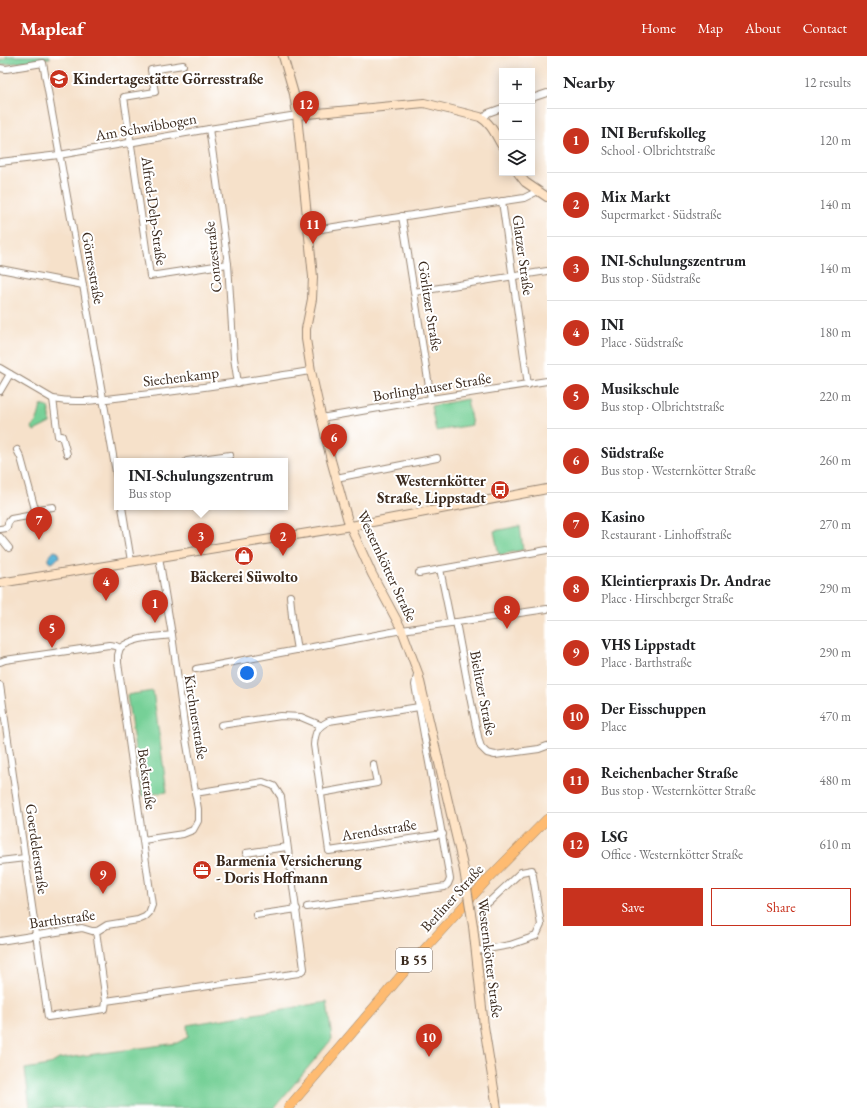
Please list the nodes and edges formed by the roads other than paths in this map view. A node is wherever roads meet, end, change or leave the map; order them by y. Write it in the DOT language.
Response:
graph roads {
  1 [pos="284,56"];
  2 [pos="183,65"];
  3 [pos="0,68"];
  4 [pos="547,93"];
  5 [pos="535,97"];
  6 [pos="499,109"];
  7 [pos="297,115"];
  8 [pos="483,119"];
  9 [pos="209,129"];
  10 [pos="499,141"];
  11 [pos="131,143"];
  12 [pos="59,155"];
  13 [pos="0,162"];
  14 [pos="520,176"];
  15 [pos="538,191"];
  16 [pos="547,197"];
  17 [pos="502,201"];
  18 [pos="402,216"];
  19 [pos="308,231"];
  20 [pos="228,264"];
  21 [pos="0,269"];
  22 [pos="547,271"];
  23 [pos="513,276"];
  24 [pos="83,284"];
  25 [pos="414,292"];
  26 [pos="0,368"];
  27 [pos="311,371"];
  28 [pos="10,374"];
  29 [pos="547,381"];
  30 [pos="238,383"];
  31 [pos="528,384"];
  32 [pos="0,391"];
  33 [pos="53,399"];
  34 [pos="103,399"];
  35 [pos="431,399"];
  36 [pos="321,418"];
  37 [pos="17,450"];
  38 [pos="67,454"];
  39 [pos="230,456"];
  40 [pos="213,458"];
  41 [pos="437,458"];
  42 [pos="114,459"];
  43 [pos="336,478"];
  44 [pos="547,489"];
  45 [pos="53,507"];
  46 [pos="122,510"];
  47 [pos="36,513"];
  48 [pos="351,526"];
  49 [pos="0,529"];
  50 [pos="0,537"];
  51 [pos="9,548"];
  52 [pos="547,550"];
  53 [pos="159,557"];
  54 [pos="131,561"];
  55 [pos="440,569"];
  56 [pos="419,573"];
  57 [pos="0,583"];
  58 [pos="290,596"];
  59 [pos="547,609"];
  60 [pos="454,622"];
  61 [pos="402,630"];
  62 [pos="172,635"];
  63 [pos="120,648"];
  64 [pos="297,650"];
  65 [pos="0,662"];
  66 [pos="196,669"];
  67 [pos="418,673"];
  68 [pos="0,685"];
  69 [pos="419,707"];
  70 [pos="221,725"];
  71 [pos="320,725"];
  72 [pos="547,746"];
  73 [pos="373,764"];
  74 [pos="195,793"];
  75 [pos="320,793"];
  76 [pos="547,819"];
  77 [pos="443,834"];
  78 [pos="143,840"];
  79 [pos="288,847"];
  80 [pos="246,853"];
  81 [pos="24,858"];
  82 [pos="0,862"];
  83 [pos="489,902"];
  84 [pos="307,907"];
  85 [pos="297,908"];
  86 [pos="149,912"];
  87 [pos="256,915"];
  88 [pos="96,931"];
  89 [pos="36,935"];
  90 [pos="0,941"];
  91 [pos="476,951"];
  92 [pos="106,1001"];
  93 [pos="288,1108"];
  94 [pos="497,1108"];
  1 -- 7 [label="street, Westernkötter Straße"];
  2 -- 11 [label="street"];
  3 -- 12 [label="street, Görresstraße"];
  4 -- 5 [label="street"];
  6 -- 8 [label="street"];
  7 -- 8 [label="street"];
  7 -- 9 [label="street, Am Schwibbogen"];
  7 -- 19 [label="street, Westernkötter Straße"];
  8 -- 10 [label="street"];
  9 -- 11 [label="street, Am Schwibbogen"];
  9 -- 20 [label="street, Conzestraße"];
  11 -- 12 [label="street, Am Schwibbogen"];
  11 -- 20 [label="street, Alfred-Delp-Straße"];
  12 -- 13 [label="street, Am Schwibbogen"];
  12 -- 24 [label="street, Görresstraße"];
  14 -- 15 [label="street"];
  15 -- 16 [label="street"];
  15 -- 17 [label="street"];
  17 -- 18 [label="street"];
  17 -- 23 [label="street, Glatzer Straße"];
  18 -- 19 [label="street"];
  18 -- 25 [label="street, Görlitzer Straße"];
  19 -- 27 [label="street, Westernkötter Straße"];
  20 -- 30 [label="street, Conzestraße"];
  21 -- 24 [label="street"];
  22 -- 23 [label="street"];
  23 -- 25 [label="street"];
  23 -- 31 [label="street, Glatzer Straße"];
  24 -- 34 [label="street, Görresstraße"];
  25 -- 35 [label="street, Görlitzer Straße"];
  26 -- 28 [label="street, Siechenkamp"];
  27 -- 30 [label="street, Siechenkamp"];
  27 -- 36 [label="street, Westernkötter Straße"];
  28 -- 32 [label="street"];
  28 -- 33 [label="street, Siechenkamp"];
  29 -- 31 [label="street, Borlinghauser Straße"];
  30 -- 34 [label="street, Siechenkamp"];
  31 -- 35 [label="street, Borlinghauser Straße"];
  33 -- 34 [label="street, Siechenkamp"];
  33 -- 38 [label="street"];
  34 -- 42 [label="street, Görresstraße"];
  35 -- 36 [label="street, Borlinghauser Straße"];
  36 -- 43 [label="street, Westernkötter Straße"];
  37 -- 47 [label="street"];
  39 -- 40 [label="street"];
  41 -- 43 [label="street"];
  43 -- 48 [label="street, Westernkötter Straße"];
  44 -- 48 [label="street"];
  45 -- 47 [label="street"];
  46 -- 54 [label="street"];
  47 -- 49 [label="street"];
  48 -- 53 [label="street"];
  48 -- 61 [label="street, Westernkötter Straße"];
  50 -- 51 [label="street"];
  52 -- 55 [label="street"];
  53 -- 54 [label="street"];
  53 -- 62 [label="street, Kirchnerstraße"];
  54 -- 57 [label="street"];
  55 -- 56 [label="street"];
  55 -- 60 [label="street, Bielitzer Straße"];
  58 -- 64 [label="street"];
  59 -- 60 [label="street"];
  60 -- 61 [label="street"];
  60 -- 72 [label="street, Bielitzer Straße"];
  61 -- 64 [label="street"];
  61 -- 67 [label="street, Westernkötter Straße"];
  62 -- 63 [label="street"];
  62 -- 74 [label="street, Kirchnerstraße"];
  63 -- 65 [label="street"];
  63 -- 78 [label="street, Beckstraße"];
  64 -- 66 [label="street"];
  67 -- 69 [label="street, Westernkötter Straße"];
  67 -- 91 [label="street, Westernkötter Straße, bridge"];
  68 -- 81 [label="street, Goerdelerstraße"];
  69 -- 71 [label="street"];
  69 -- 77 [label="street, Westernkötter Straße"];
  70 -- 71 [label="street"];
  71 -- 75 [label="street, Arendsstraße"];
  73 -- 75 [label="street"];
  74 -- 78 [label="street, Kirchnerstraße"];
  74 -- 79 [label="street"];
  75 -- 77 [label="street, Arendsstraße"];
  76 -- 93 [label="main road, Berliner Straße / B 55"];
  77 -- 84 [label="street, Westernkötter Straße"];
  78 -- 86 [label="street, Beckstraße"];
  79 -- 80 [label="street"];
  79 -- 85 [label="street"];
  81 -- 82 [label="street"];
  81 -- 89 [label="street, Goerdelerstraße"];
  83 -- 91 [label="street"];
  85 -- 87 [label="street"];
  85 -- 92 [label="street"];
  86 -- 88 [label="street, Barthstraße"];
  88 -- 89 [label="street, Barthstraße"];
  88 -- 92 [label="street"];
  89 -- 90 [label="street, Barthstraße"];
  89 -- 92 [label="street, Goerdelerstraße"];
  91 -- 94 [label="street, Westernkötter Straße"];
}
